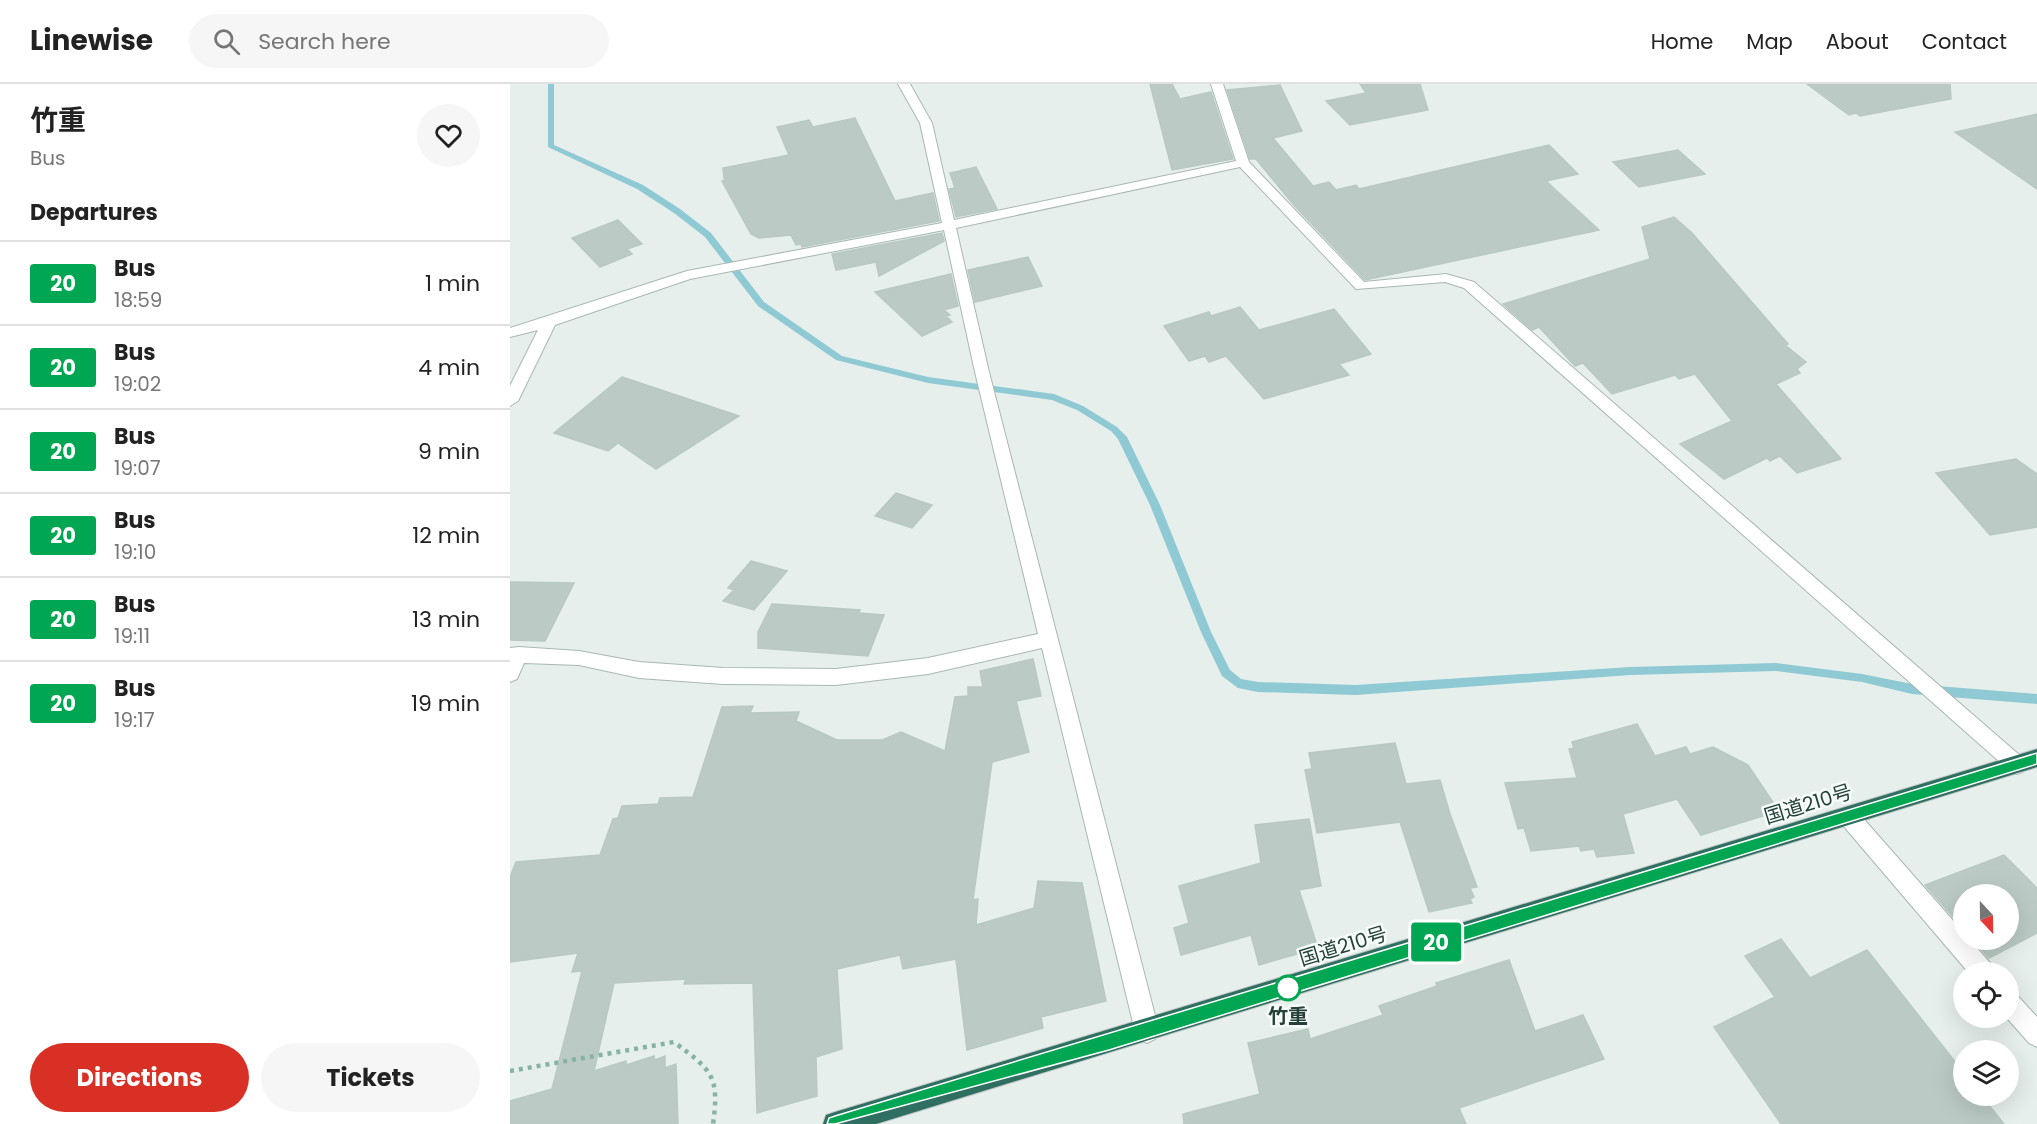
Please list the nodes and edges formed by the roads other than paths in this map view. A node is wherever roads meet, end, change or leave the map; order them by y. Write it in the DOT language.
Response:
graph roads {
  1 [pos="904,84"];
  2 [pos="1217,84"];
  3 [pos="1244,163"];
  4 [pos="950,225"];
  5 [pos="549,322"];
  6 [pos="510,333"];
  7 [pos="510,401"];
  8 [pos="1050,639"];
  9 [pos="515,654"];
  10 [pos="510,674"];
  11 [pos="2027,762"];
  12 [pos="1848,816"];
  13 [pos="1974,962"];
  14 [pos="2019,1015"];
  15 [pos="1147,1031"];
  16 [pos="2037,1035"];
  17 [pos="835,1124"];
  1 -- 4 [label="street"];
  2 -- 3 [label="street"];
  3 -- 4 [label="street"];
  3 -- 11 [label="street"];
  4 -- 5 [label="street"];
  4 -- 8 [label="street"];
  5 -- 6 [label="street"];
  5 -- 7 [label="street"];
  8 -- 9 [label="street"];
  8 -- 15 [label="street"];
  9 -- 10 [label="street"];
  11 -- 12 [label="highway, 国道210号"];
  12 -- 13 [label="street"];
  12 -- 15 [label="highway, 国道210号"];
  14 -- 16 [label="street"];
  15 -- 17 [label="highway, 国道210号"];
}
